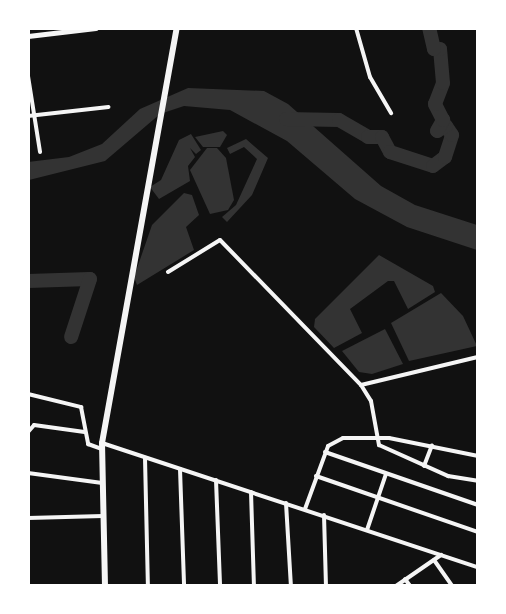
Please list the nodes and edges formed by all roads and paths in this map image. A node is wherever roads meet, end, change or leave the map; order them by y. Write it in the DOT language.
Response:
graph roads {
  1 [pos="96,28"];
  2 [pos="177,28"];
  3 [pos="356,28"];
  4 [pos="28,36"];
  5 [pos="28,76"];
  6 [pos="108,107"];
  7 [pos="391,113"];
  8 [pos="28,116"];
  9 [pos="35,116"];
  10 [pos="40,152"];
  11 [pos="168,272"];
  12 [pos="477,357"];
  13 [pos="361,385"];
  14 [pos="28,394"];
  15 [pos="29,427"];
  16 [pos="28,432"];
  17 [pos="85,432"];
  18 [pos="375,436"];
  19 [pos="432,445"];
  20 [pos="102,446"];
  21 [pos="325,452"];
  22 [pos="477,456"];
  23 [pos="145,458"];
  24 [pos="424,466"];
  25 [pos="180,469"];
  26 [pos="28,473"];
  27 [pos="386,474"];
  28 [pos="316,476"];
  29 [pos="216,480"];
  30 [pos="477,481"];
  31 [pos="102,483"];
  32 [pos="251,492"];
  33 [pos="378,498"];
  34 [pos="286,503"];
  35 [pos="477,505"];
  36 [pos="305,509"];
  37 [pos="324,515"];
  38 [pos="103,516"];
  39 [pos="28,518"];
  40 [pos="367,530"];
  41 [pos="477,532"];
  42 [pos="441,555"];
  43 [pos="434,560"];
  44 [pos="477,567"];
  45 [pos="405,579"];
  46 [pos="105,585"];
  47 [pos="148,585"];
  48 [pos="184,585"];
  49 [pos="220,585"];
  50 [pos="255,585"];
  51 [pos="291,585"];
  52 [pos="326,585"];
  53 [pos="396,585"];
  54 [pos="410,585"];
  55 [pos="452,585"];
  1 -- 4 [label="street"];
  2 -- 20 [label="main road"];
  3 -- 7 [label="street"];
  5 -- 9 [label="street"];
  6 -- 9 [label="street"];
  8 -- 9 [label="street"];
  9 -- 10 [label="street"];
  11 -- 13 [label="street"];
  12 -- 13 [label="street"];
  13 -- 18 [label="street"];
  14 -- 17 [label="street"];
  15 -- 16 [label="street"];
  15 -- 17 [label="street"];
  17 -- 20 [label="street"];
  18 -- 19 [label="street"];
  18 -- 21 [label="street"];
  18 -- 24 [label="street"];
  19 -- 22 [label="street"];
  19 -- 24 [label="street"];
  20 -- 23 [label="street"];
  20 -- 31 [label="main road"];
  21 -- 27 [label="street"];
  21 -- 28 [label="street"];
  23 -- 25 [label="street"];
  23 -- 47 [label="street"];
  24 -- 30 [label="street"];
  25 -- 29 [label="street"];
  25 -- 48 [label="street"];
  26 -- 31 [label="street"];
  27 -- 33 [label="street"];
  27 -- 35 [label="street"];
  28 -- 33 [label="street"];
  28 -- 36 [label="street"];
  29 -- 32 [label="street"];
  29 -- 49 [label="street"];
  31 -- 38 [label="main road"];
  32 -- 34 [label="street"];
  32 -- 50 [label="street"];
  33 -- 40 [label="street"];
  33 -- 41 [label="street"];
  34 -- 36 [label="street"];
  34 -- 51 [label="street"];
  36 -- 37 [label="street"];
  37 -- 40 [label="street"];
  37 -- 52 [label="street"];
  38 -- 39 [label="street"];
  38 -- 46 [label="main road"];
  40 -- 42 [label="street"];
  42 -- 43 [label="street"];
  42 -- 44 [label="street"];
  43 -- 45 [label="street"];
  43 -- 55 [label="street"];
  45 -- 53 [label="street"];
  45 -- 54 [label="street"];
}
